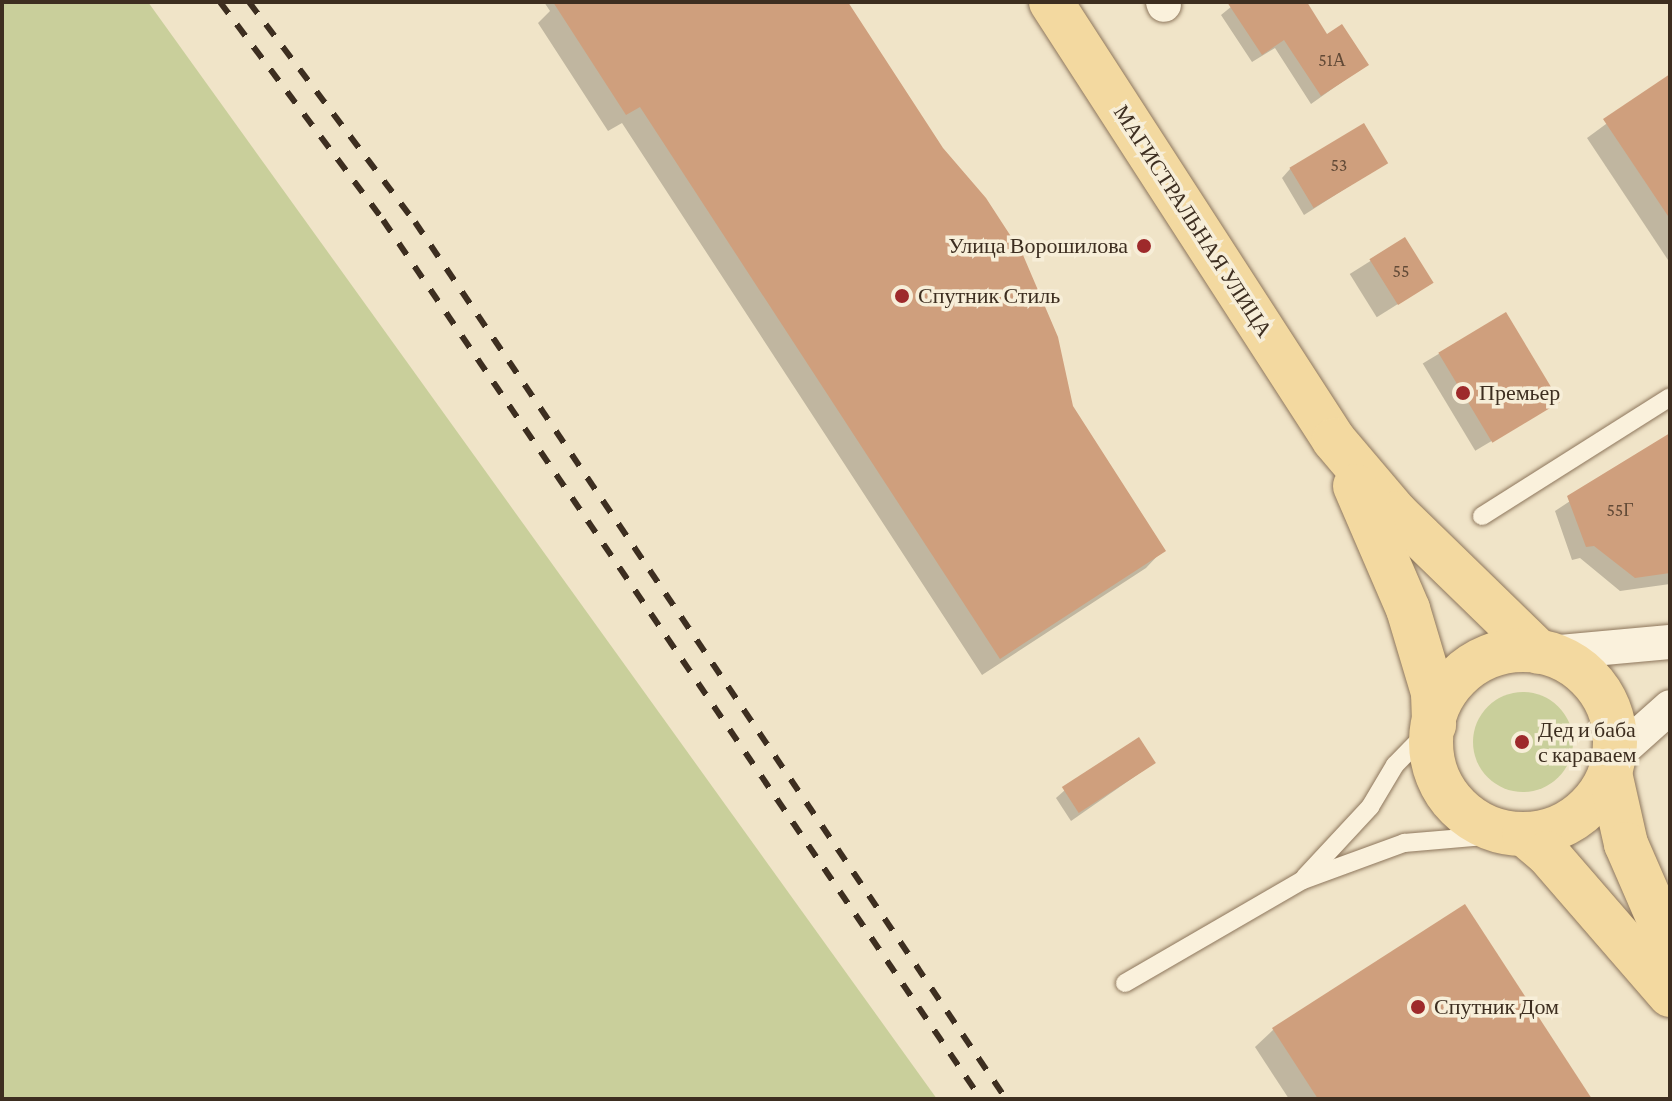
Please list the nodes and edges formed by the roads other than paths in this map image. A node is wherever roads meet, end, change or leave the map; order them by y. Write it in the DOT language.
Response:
graph roads {
  1 [pos="1051,2"];
  2 [pos="1670,397"];
  3 [pos="1334,440"];
  4 [pos="1482,516"];
  5 [pos="1670,642"];
  6 [pos="1544,652"];
  7 [pos="1670,707"];
  8 [pos="1434,725"];
  9 [pos="1612,766"];
  10 [pos="1516,834"];
  11 [pos="1303,880"];
  12 [pos="1670,945"];
  13 [pos="1125,983"];
  14 [pos="1670,995"];
  1 -- 3 [label="main road, МАГИСТРАЛЬНАЯ УЛИЦА"];
  2 -- 4 [label="lane"];
  3 -- 6 [label="main road, МАГИСТРАЛЬНАЯ УЛИЦА"];
  3 -- 8 [label="main road, МАГИСТРАЛЬНАЯ УЛИЦА"];
  5 -- 6 [label="street"];
  6 -- 8 [label="main road, МАГИСТРАЛЬНАЯ УЛИЦА"];
  6 -- 9 [label="main road, МАГИСТРАЛЬНАЯ УЛИЦА"];
  7 -- 9 [label="street"];
  8 -- 10 [label="main road, МАГИСТРАЛЬНАЯ УЛИЦА"];
  8 -- 11 [label="lane"];
  9 -- 10 [label="main road"];
  9 -- 12 [label="main road, МАГИСТРАЛЬНАЯ УЛИЦА"];
  10 -- 11 [label="lane"];
  10 -- 14 [label="main road, МАГИСТРАЛЬНАЯ УЛИЦА"];
  11 -- 13 [label="lane"];
}
